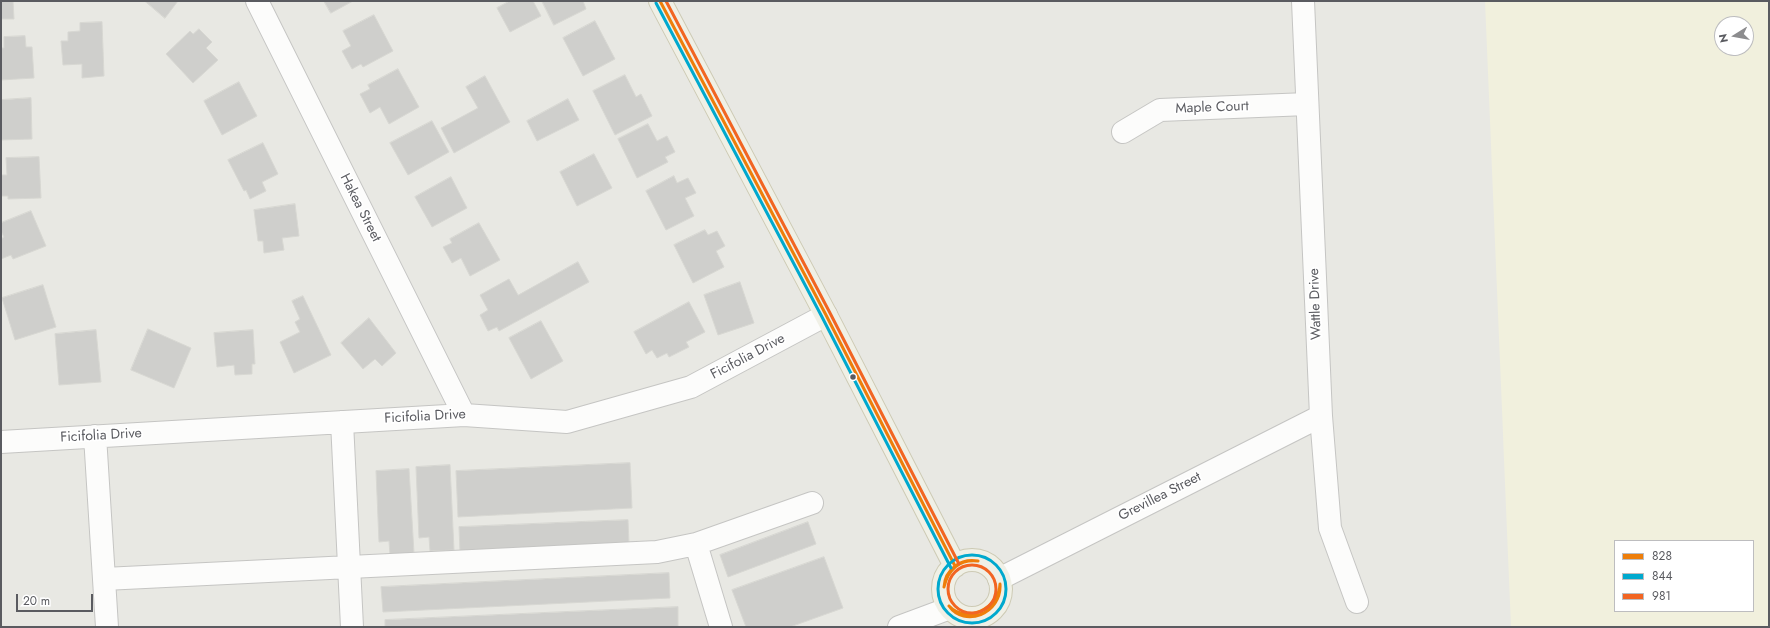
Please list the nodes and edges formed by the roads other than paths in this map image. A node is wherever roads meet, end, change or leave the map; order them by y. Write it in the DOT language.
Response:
graph roads {
  1 [pos="257,1"];
  2 [pos="660,1"];
  3 [pos="1303,1"];
  4 [pos="1308,104"];
  5 [pos="1124,132"];
  6 [pos="826,315"];
  7 [pos="464,415"];
  8 [pos="1321,416"];
  9 [pos="342,422"];
  10 [pos="95,436"];
  11 [pos="1,442"];
  12 [pos="812,503"];
  13 [pos="696,544"];
  14 [pos="955,566"];
  15 [pos="349,567"];
  16 [pos="104,579"];
  17 [pos="999,579"];
  18 [pos="1357,602"];
  19 [pos="950,608"];
  20 [pos="989,621"];
  21 [pos="106,627"];
  22 [pos="352,627"];
  23 [pos="721,627"];
  24 [pos="899,627"];
  1 -- 7 [label="street, Hakea Street"];
  2 -- 6 [label="main road"];
  3 -- 4 [label="street, Wattle Drive"];
  4 -- 5 [label="street, Maple Court"];
  4 -- 8 [label="street, Wattle Drive"];
  6 -- 7 [label="street, Ficifolia Drive"];
  6 -- 14 [label="main road"];
  7 -- 9 [label="street, Ficifolia Drive"];
  8 -- 17 [label="street, Grevillea Street"];
  8 -- 18 [label="street, Wattle Drive"];
  9 -- 10 [label="street, Ficifolia Drive"];
  9 -- 15 [label="street"];
  10 -- 11 [label="street, Ficifolia Drive"];
  10 -- 16 [label="street"];
  12 -- 13 [label="street"];
  13 -- 15 [label="street"];
  13 -- 23 [label="street"];
  14 -- 17 [label="main road"];
  14 -- 19 [label="main road"];
  15 -- 16 [label="street"];
  15 -- 22 [label="street"];
  16 -- 21 [label="street"];
  17 -- 20 [label="main road"];
  19 -- 20 [label="main road"];
  19 -- 24 [label="street"];
}
